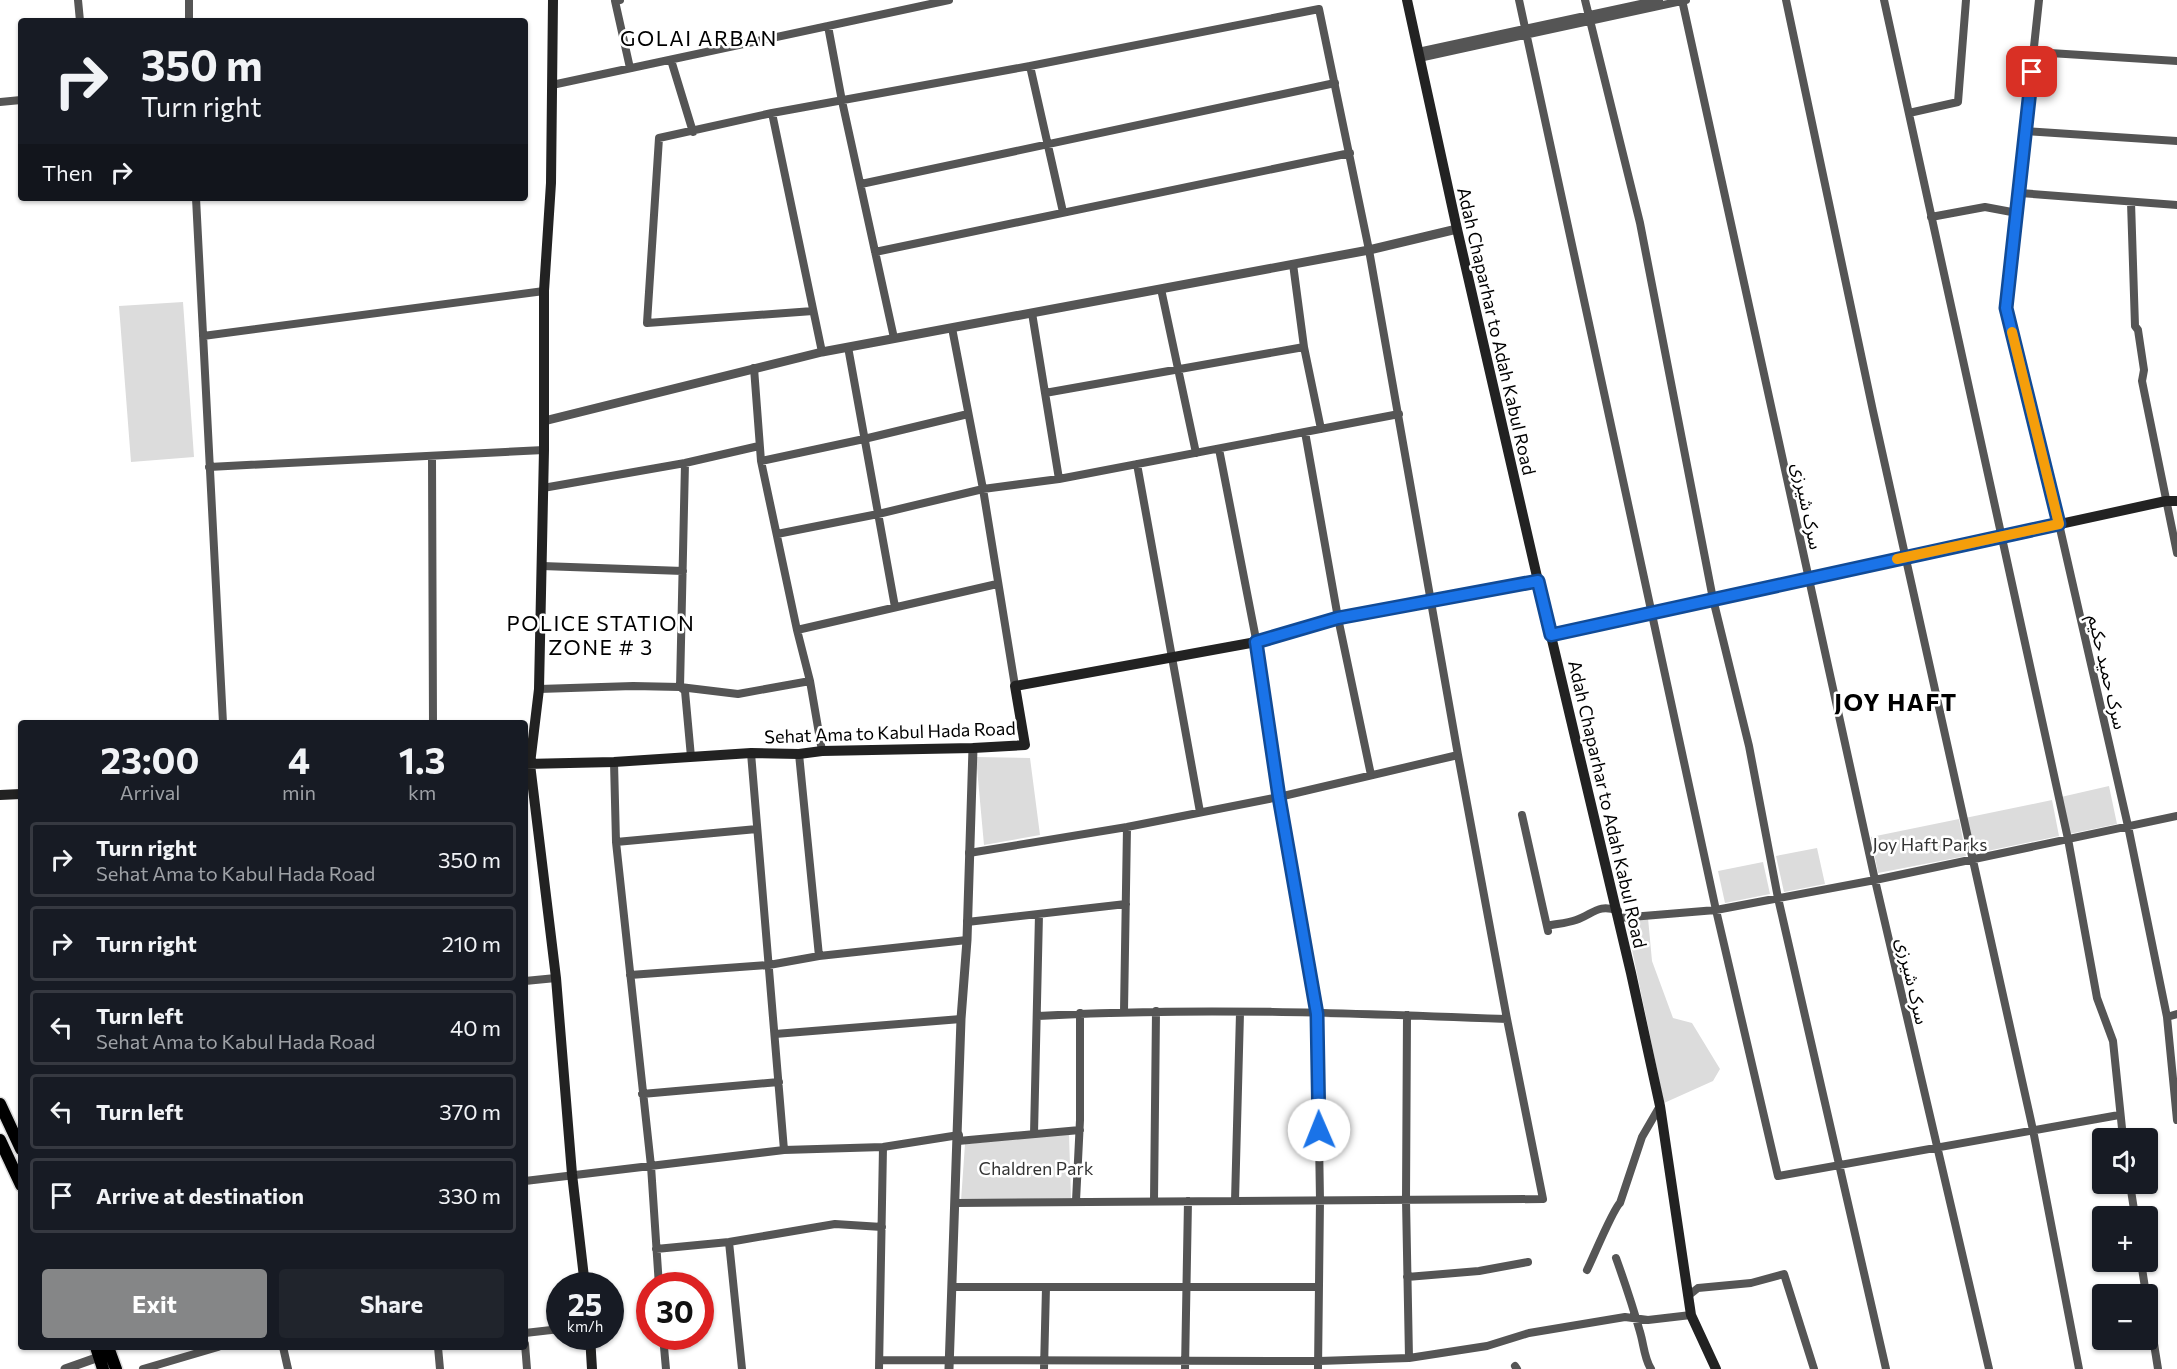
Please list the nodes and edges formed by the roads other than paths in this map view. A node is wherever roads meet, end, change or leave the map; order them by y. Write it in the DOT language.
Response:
graph roads {
  1 [pos="78,0"];
  2 [pos="189,0"];
  3 [pos="553,0"];
  4 [pos="620,0"];
  5 [pos="949,0"];
  6 [pos="1308,0"];
  7 [pos="1407,0"];
  8 [pos="1519,0"];
  9 [pos="1585,0"];
  10 [pos="1659,0"];
  11 [pos="1684,0"];
  12 [pos="1786,0"];
  13 [pos="1884,0"];
  14 [pos="1966,0"];
  15 [pos="2039,0"];
  16 [pos="1311,10"];
  17 [pos="80,18"];
  18 [pos="189,18"];
  19 [pos="1589,18"];
  20 [pos="828,27"];
  21 [pos="1525,32"];
  22 [pos="2034,52"];
  23 [pos="1419,55"];
  24 [pos="671,60"];
  25 [pos="2177,62"];
  26 [pos="1030,66"];
  27 [pos="630,68"];
  28 [pos="1335,83"];
  29 [pos="552,85"];
  30 [pos="18,100"];
  31 [pos="0,102"];
  32 [pos="842,102"];
  33 [pos="1909,112"];
  34 [pos="772,113"];
  35 [pos="2025,131"];
  36 [pos="693,132"];
  37 [pos="2177,141"];
  38 [pos="1048,144"];
  39 [pos="1350,153"];
  40 [pos="861,184"];
  41 [pos="2020,193"];
  42 [pos="196,201"];
  43 [pos="2131,202"];
  44 [pos="2177,205"];
  45 [pos="1064,212"];
  46 [pos="2017,213"];
  47 [pos="1930,217"];
  48 [pos="1457,230"];
  49 [pos="1369,250"];
  50 [pos="875,252"];
  51 [pos="1293,264"];
  52 [pos="1161,289"];
  53 [pos="544,291"];
  54 [pos="813,311"];
  55 [pos="1032,313"];
  56 [pos="952,328"];
  57 [pos="203,336"];
  58 [pos="894,338"];
  59 [pos="848,347"];
  60 [pos="1304,347"];
  61 [pos="822,352"];
  62 [pos="754,368"];
  63 [pos="1178,369"];
  64 [pos="1044,393"];
  65 [pos="968,414"];
  66 [pos="1399,414"];
  67 [pos="544,421"];
  68 [pos="1321,429"];
  69 [pos="1305,432"];
  70 [pos="864,439"];
  71 [pos="759,446"];
  72 [pos="1219,449"];
  73 [pos="544,450"];
  74 [pos="1196,453"];
  75 [pos="432,456"];
  76 [pos="761,461"];
  77 [pos="686,463"];
  78 [pos="1137,464"];
  79 [pos="209,467"];
  80 [pos="1059,479"];
  81 [pos="543,488"];
  82 [pos="983,489"];
  83 [pos="2172,501"];
  84 [pos="878,514"];
  85 [pos="2059,524"];
  86 [pos="777,534"];
  87 [pos="2002,536"];
  88 [pos="2177,553"];
  89 [pos="1905,557"];
  90 [pos="542,566"];
  91 [pos="683,571"];
  92 [pos="1808,579"];
  93 [pos="1538,581"];
  94 [pos="997,584"];
  95 [pos="1713,599"];
  96 [pos="1431,602"];
  97 [pos="895,607"];
  98 [pos="1652,612"];
  99 [pos="1338,618"];
  100 [pos="797,630"];
  101 [pos="1551,635"];
  102 [pos="1256,642"];
  103 [pos="1172,657"];
  104 [pos="810,681"];
  105 [pos="1015,686"];
  106 [pos="680,687"];
  107 [pos="539,689"];
  108 [pos="223,720"];
  109 [pos="433,720"];
  110 [pos="973,748"];
  111 [pos="822,751"];
  112 [pos="751,753"];
  113 [pos="799,754"];
  114 [pos="1458,755"];
  115 [pos="691,758"];
  116 [pos="614,762"];
  117 [pos="528,764"];
  118 [pos="1371,775"];
  119 [pos="18,794"];
  120 [pos="0,795"];
  121 [pos="1279,797"];
  122 [pos="1200,812"];
  123 [pos="1522,815"];
  124 [pos="2177,816"];
  125 [pos="2128,826"];
  126 [pos="1127,827"];
  127 [pos="757,829"];
  128 [pos="2068,839"];
  129 [pos="616,842"];
  130 [pos="969,853"];
  131 [pos="1974,858"];
  132 [pos="1875,880"];
  133 [pos="1778,898"];
  134 [pos="1126,904"];
  135 [pos="1716,910"];
  136 [pos="1039,914"];
  137 [pos="1618,915"];
  138 [pos="967,922"];
  139 [pos="967,940"];
  140 [pos="819,956"];
  141 [pos="769,965"];
  142 [pos="630,975"];
  143 [pos="556,978"];
  144 [pos="528,981"];
  145 [pos="1124,1011"];
  146 [pos="1156,1011"];
  147 [pos="1080,1013"];
  148 [pos="1240,1013"];
  149 [pos="1317,1014"];
  150 [pos="2177,1014"];
  151 [pos="1407,1015"];
  152 [pos="1038,1016"];
  153 [pos="2167,1017"];
  154 [pos="961,1019"];
  155 [pos="1507,1019"];
  156 [pos="775,1034"];
  157 [pos="779,1082"];
  158 [pos="2175,1091"];
  159 [pos="642,1094"];
  160 [pos="0,1104"];
  161 [pos="1660,1106"];
  162 [pos="2119,1115"];
  163 [pos="2177,1120"];
  164 [pos="2121,1128"];
  165 [pos="1080,1130"];
  166 [pos="2033,1130"];
  167 [pos="18,1133"];
  168 [pos="1034,1134"];
  169 [pos="959,1138"];
  170 [pos="1,1143"];
  171 [pos="884,1147"];
  172 [pos="1936,1147"];
  173 [pos="784,1150"];
  174 [pos="1841,1165"];
  175 [pos="651,1166"];
  176 [pos="572,1174"];
  177 [pos="18,1179"];
  178 [pos="528,1181"];
  179 [pos="1320,1200"];
  180 [pos="1406,1200"];
  181 [pos="1076,1201"];
  182 [pos="1154,1201"];
  183 [pos="1188,1201"];
  184 [pos="1235,1201"];
  185 [pos="956,1203"];
  186 [pos="882,1227"];
  187 [pos="729,1242"];
  188 [pos="656,1249"];
  189 [pos="1616,1258"];
  190 [pos="1528,1262"];
  191 [pos="1587,1270"];
  192 [pos="583,1272"];
  193 [pos="658,1272"];
  194 [pos="1407,1277"];
  195 [pos="953,1287"];
  196 [pos="1046,1287"];
  197 [pos="1318,1287"];
  198 [pos="1187,1288"];
  199 [pos="1688,1296"];
  200 [pos="1691,1315"];
  201 [pos="1636,1318"];
  202 [pos="546,1331"];
  203 [pos="528,1333"];
  204 [pos="109,1350"];
  205 [pos="208,1350"];
  206 [pos="284,1350"];
  207 [pos="438,1350"];
  208 [pos="525,1350"];
  209 [pos="591,1350"];
  210 [pos="664,1350"];
  211 [pos="2154,1350"];
  212 [pos="99,1358"];
  213 [pos="1409,1358"];
  214 [pos="880,1365"];
  215 [pos="950,1365"];
  216 [pos="1044,1365"];
  217 [pos="1185,1365"];
  218 [pos="1318,1365"];
  219 [pos="65,1369"];
  220 [pos="116,1369"];
  221 [pos="143,1369"];
  222 [pos="288,1369"];
  223 [pos="440,1369"];
  224 [pos="527,1369"];
  225 [pos="592,1369"];
  226 [pos="666,1369"];
  227 [pos="742,1369"];
  228 [pos="1651,1369"];
  229 [pos="1716,1369"];
  230 [pos="1814,1369"];
  231 [pos="1886,1369"];
  232 [pos="1989,1369"];
  233 [pos="2079,1369"];
  234 [pos="2157,1369"];
  1 -- 17 [label="street"];
  2 -- 18 [label="street"];
  3 -- 29 [label="main road"];
  4 -- 27 [label="street"];
  5 -- 20 [label="street"];
  6 -- 16 [label="street"];
  7 -- 23 [label="main road, Adah Chaparhar to Adah Kabul Road"];
  8 -- 21 [label="street"];
  9 -- 19 [label="street"];
  10 -- 19 [label="street"];
  11 -- 19 [label="street"];
  11 -- 92 [label="street, سرک شیرزی"];
  12 -- 89 [label="street"];
  13 -- 33 [label="street"];
  14 -- 33 [label="street"];
  15 -- 22 [label="street, سرک حمید حکیم"];
  16 -- 26 [label="street"];
  16 -- 28 [label="street"];
  19 -- 21 [label="street"];
  19 -- 95 [label="street"];
  20 -- 24 [label="street"];
  20 -- 32 [label="street"];
  21 -- 23 [label="street"];
  21 -- 98 [label="street"];
  22 -- 25 [label="street"];
  22 -- 35 [label="street, سرک حمید حکیم"];
  23 -- 48 [label="main road, Adah Chaparhar to Adah Kabul Road"];
  24 -- 27 [label="street"];
  24 -- 36 [label="street"];
  26 -- 32 [label="street"];
  26 -- 38 [label="street"];
  27 -- 29 [label="street"];
  28 -- 38 [label="street"];
  28 -- 39 [label="street"];
  29 -- 53 [label="main road"];
  30 -- 31 [label="street"];
  32 -- 34 [label="street"];
  32 -- 40 [label="street"];
  33 -- 47 [label="street"];
  34 -- 36 [label="street"];
  34 -- 54 [label="street"];
  35 -- 37 [label="street"];
  35 -- 41 [label="street, سرک حمید حکیم"];
  36 -- 54 [label="street"];
  38 -- 40 [label="street"];
  38 -- 45 [label="street"];
  39 -- 45 [label="street"];
  39 -- 49 [label="street"];
  40 -- 50 [label="street"];
  41 -- 43 [label="street"];
  41 -- 46 [label="street, سرک حمید حکیم"];
  42 -- 57 [label="street"];
  43 -- 44 [label="street"];
  43 -- 83 [label="street"];
  45 -- 50 [label="street"];
  46 -- 47 [label="street"];
  46 -- 85 [label="street, سرک حمید حکیم"];
  47 -- 87 [label="street"];
  48 -- 49 [label="street"];
  48 -- 93 [label="main road, Adah Chaparhar to Adah Kabul Road"];
  49 -- 51 [label="street"];
  49 -- 66 [label="street"];
  50 -- 58 [label="street"];
  51 -- 52 [label="street"];
  51 -- 60 [label="street"];
  52 -- 55 [label="street"];
  52 -- 63 [label="street"];
  53 -- 57 [label="street"];
  53 -- 67 [label="main road"];
  54 -- 61 [label="street"];
  55 -- 56 [label="street"];
  55 -- 64 [label="street"];
  56 -- 58 [label="street"];
  56 -- 65 [label="street"];
  57 -- 79 [label="street"];
  58 -- 59 [label="street"];
  59 -- 61 [label="street"];
  59 -- 70 [label="street"];
  60 -- 63 [label="street"];
  60 -- 68 [label="street"];
  61 -- 62 [label="street"];
  62 -- 67 [label="street"];
  62 -- 71 [label="street"];
  63 -- 64 [label="street"];
  63 -- 74 [label="street"];
  64 -- 80 [label="street"];
  65 -- 70 [label="street"];
  65 -- 82 [label="street"];
  66 -- 68 [label="street"];
  66 -- 96 [label="street"];
  67 -- 73 [label="main road"];
  68 -- 69 [label="street"];
  69 -- 72 [label="street"];
  69 -- 99 [label="street"];
  70 -- 76 [label="street"];
  70 -- 84 [label="street"];
  71 -- 76 [label="street"];
  71 -- 77 [label="street"];
  72 -- 74 [label="street"];
  72 -- 102 [label="street"];
  73 -- 75 [label="street"];
  73 -- 81 [label="main road"];
  74 -- 78 [label="street"];
  75 -- 79 [label="street"];
  75 -- 109 [label="street"];
  76 -- 86 [label="street"];
  77 -- 81 [label="street"];
  77 -- 91 [label="street"];
  78 -- 80 [label="street"];
  78 -- 103 [label="street"];
  79 -- 108 [label="street"];
  80 -- 82 [label="street"];
  81 -- 90 [label="main road"];
  82 -- 84 [label="street"];
  82 -- 94 [label="street"];
  83 -- 85 [label="main road"];
  83 -- 88 [label="street"];
  84 -- 86 [label="street"];
  84 -- 97 [label="street"];
  85 -- 87 [label="main road"];
  85 -- 125 [label="street, سرک حمید حکیم"];
  86 -- 100 [label="street"];
  87 -- 89 [label="main road"];
  87 -- 128 [label="street"];
  89 -- 92 [label="main road"];
  89 -- 131 [label="street"];
  90 -- 91 [label="street"];
  90 -- 107 [label="main road"];
  91 -- 106 [label="street"];
  92 -- 95 [label="main road"];
  92 -- 132 [label="street, سرک شیرزی"];
  93 -- 96 [label="main road"];
  93 -- 101 [label="main road, Adah Chaparhar to Adah Kabul Road"];
  94 -- 97 [label="street"];
  94 -- 105 [label="street"];
  95 -- 98 [label="main road"];
  95 -- 133 [label="street"];
  96 -- 99 [label="main road"];
  96 -- 114 [label="street"];
  97 -- 100 [label="street"];
  98 -- 101 [label="main road"];
  98 -- 135 [label="street"];
  99 -- 102 [label="main road"];
  99 -- 118 [label="street"];
  100 -- 104 [label="street"];
  101 -- 137 [label="main road, Adah Chaparhar to Adah Kabul Road"];
  102 -- 103 [label="main road"];
  102 -- 121 [label="street"];
  103 -- 105 [label="main road"];
  103 -- 122 [label="street"];
  104 -- 106 [label="street"];
  104 -- 111 [label="street"];
  105 -- 110 [label="main road, Sehat Ama to Kabul Hada Road"];
  106 -- 107 [label="street"];
  106 -- 115 [label="street"];
  107 -- 117 [label="main road"];
  110 -- 111 [label="main road, Sehat Ama to Kabul Hada Road"];
  110 -- 130 [label="street"];
  111 -- 113 [label="main road, Sehat Ama to Kabul Hada Road"];
  112 -- 113 [label="main road, Sehat Ama to Kabul Hada Road"];
  112 -- 115 [label="main road, Sehat Ama to Kabul Hada Road"];
  112 -- 127 [label="street"];
  113 -- 140 [label="street"];
  114 -- 118 [label="street"];
  114 -- 155 [label="street"];
  115 -- 116 [label="main road, Sehat Ama to Kabul Hada Road"];
  116 -- 117 [label="main road, Sehat Ama to Kabul Hada Road"];
  116 -- 129 [label="street"];
  117 -- 143 [label="main road"];
  118 -- 121 [label="street"];
  119 -- 120 [label="main road"];
  121 -- 122 [label="street"];
  121 -- 149 [label="street"];
  122 -- 126 [label="street"];
  123 -- 137 [label="street"];
  124 -- 125 [label="street"];
  125 -- 128 [label="street"];
  125 -- 153 [label="street, سرک حمید حکیم"];
  126 -- 130 [label="street"];
  126 -- 134 [label="street"];
  127 -- 129 [label="street"];
  127 -- 141 [label="street"];
  128 -- 131 [label="street"];
  128 -- 162 [label="street"];
  129 -- 142 [label="street"];
  130 -- 138 [label="street"];
  131 -- 132 [label="street"];
  131 -- 166 [label="street"];
  132 -- 133 [label="street"];
  132 -- 172 [label="street, سرک شیرزی"];
  133 -- 135 [label="street"];
  133 -- 174 [label="street"];
  134 -- 136 [label="street"];
  134 -- 145 [label="street"];
  135 -- 137 [label="street"];
  135 -- 174 [label="street"];
  136 -- 138 [label="street"];
  136 -- 152 [label="street"];
  137 -- 161 [label="main road, Adah Chaparhar to Adah Kabul Road"];
  138 -- 139 [label="street"];
  139 -- 140 [label="street"];
  139 -- 154 [label="street"];
  140 -- 141 [label="street"];
  141 -- 142 [label="street"];
  141 -- 156 [label="street"];
  142 -- 159 [label="street"];
  143 -- 144 [label="street"];
  143 -- 176 [label="main road"];
  145 -- 146 [label="street"];
  145 -- 147 [label="street"];
  146 -- 148 [label="street"];
  146 -- 182 [label="street"];
  147 -- 152 [label="street"];
  147 -- 165 [label="street"];
  148 -- 149 [label="street"];
  148 -- 184 [label="street"];
  149 -- 151 [label="street"];
  149 -- 179 [label="street"];
  150 -- 153 [label="street"];
  151 -- 155 [label="street"];
  151 -- 180 [label="street"];
  152 -- 168 [label="street"];
  153 -- 158 [label="street, سرک حمید حکیم"];
  154 -- 156 [label="street"];
  154 -- 169 [label="street"];
  155 -- 180 [label="street"];
  156 -- 157 [label="street"];
  157 -- 159 [label="street"];
  157 -- 173 [label="street"];
  158 -- 163 [label="street, سرک حمید حکیم"];
  159 -- 175 [label="street"];
  160 -- 167 [label="highway"];
  161 -- 191 [label="street"];
  161 -- 199 [label="main road, Adah Chaparhar to Adah Kabul Road"];
  162 -- 164 [label="street"];
  162 -- 166 [label="street"];
  165 -- 168 [label="street"];
  165 -- 181 [label="street"];
  166 -- 172 [label="street"];
  166 -- 233 [label="street"];
  167 -- 170 [label="street"];
  168 -- 169 [label="street"];
  169 -- 171 [label="street"];
  169 -- 185 [label="street"];
  170 -- 177 [label="highway"];
  171 -- 173 [label="street"];
  171 -- 186 [label="street"];
  172 -- 174 [label="street"];
  172 -- 232 [label="street, سرک شیرزی"];
  173 -- 175 [label="street"];
  174 -- 231 [label="street"];
  175 -- 176 [label="street"];
  175 -- 188 [label="street"];
  176 -- 178 [label="street"];
  176 -- 192 [label="main road"];
  179 -- 180 [label="street"];
  179 -- 184 [label="street"];
  179 -- 197 [label="street"];
  180 -- 194 [label="street"];
  181 -- 182 [label="street"];
  181 -- 185 [label="street"];
  182 -- 183 [label="street"];
  183 -- 184 [label="street"];
  183 -- 198 [label="street"];
  185 -- 195 [label="street"];
  186 -- 187 [label="street"];
  186 -- 214 [label="street"];
  187 -- 188 [label="street"];
  187 -- 227 [label="street"];
  188 -- 193 [label="street"];
  189 -- 201 [label="street"];
  190 -- 194 [label="street"];
  194 -- 213 [label="street"];
  195 -- 196 [label="street"];
  195 -- 215 [label="street"];
  196 -- 198 [label="street"];
  196 -- 216 [label="street"];
  197 -- 198 [label="street"];
  197 -- 218 [label="street"];
  198 -- 217 [label="street"];
  199 -- 200 [label="main road, Adah Chaparhar to Adah Kabul Road"];
  199 -- 230 [label="street"];
  200 -- 201 [label="street"];
  200 -- 229 [label="main road, Adah Chaparhar to Adah Kabul Road"];
  201 -- 213 [label="street"];
  201 -- 228 [label="street"];
  202 -- 203 [label="street"];
  204 -- 220 [label="highway"];
  205 -- 221 [label="street"];
  206 -- 222 [label="street"];
  207 -- 223 [label="street"];
  208 -- 224 [label="street"];
  209 -- 225 [label="main road"];
  210 -- 226 [label="street"];
  211 -- 234 [label="street"];
  212 -- 219 [label="street"];
  213 -- 218 [label="street"];
  214 -- 215 [label="street"];
  215 -- 216 [label="street"];
  216 -- 217 [label="street"];
  217 -- 218 [label="street"];
}
